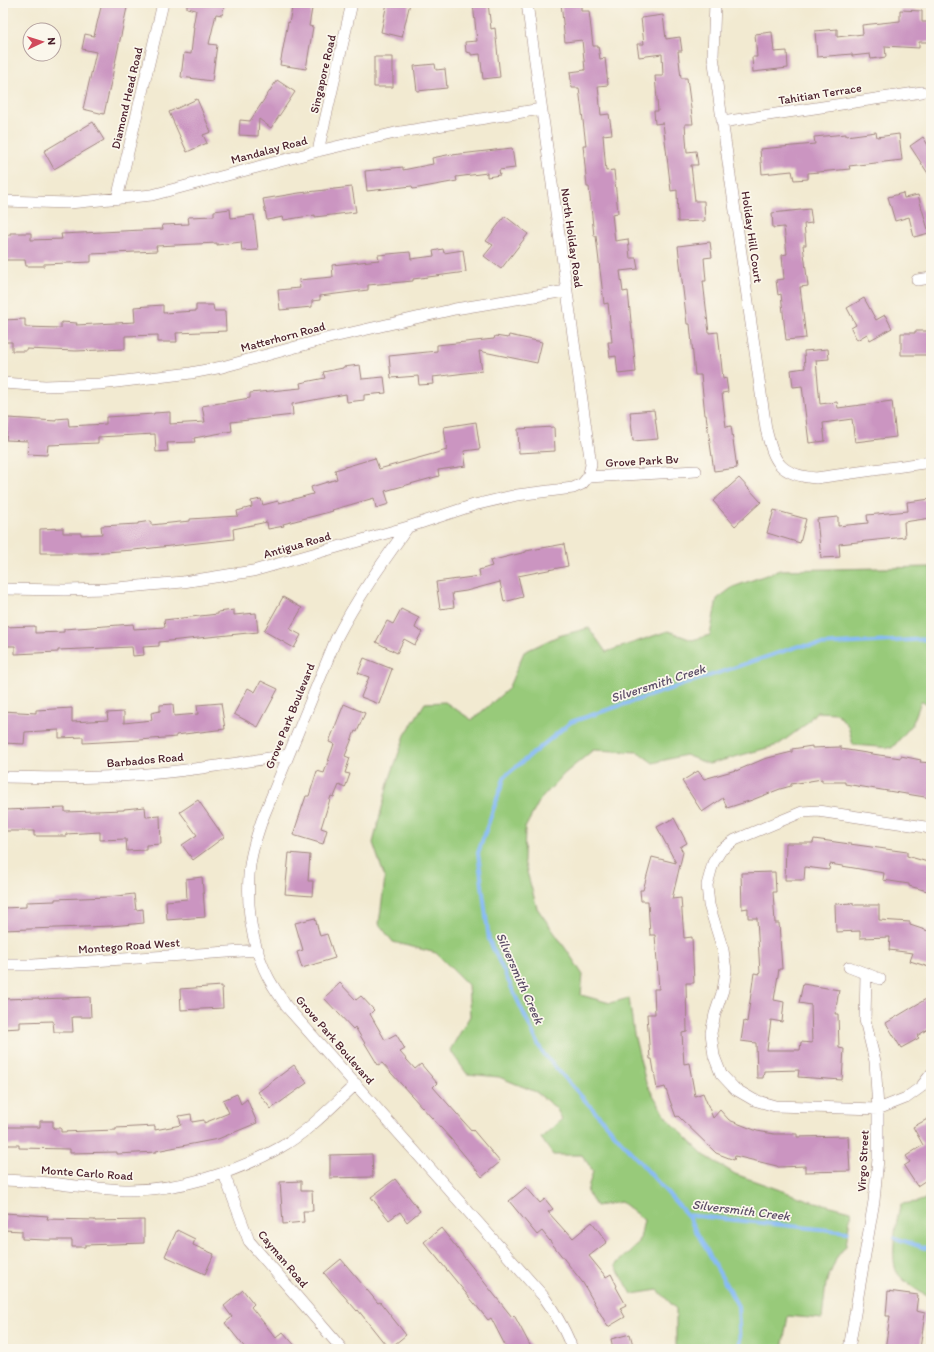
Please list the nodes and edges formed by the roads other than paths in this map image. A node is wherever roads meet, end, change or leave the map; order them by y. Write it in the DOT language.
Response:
graph roads {
  1 [pos="163,3"];
  2 [pos="352,3"];
  3 [pos="527,3"];
  4 [pos="715,3"];
  5 [pos="922,92"];
  6 [pos="541,109"];
  7 [pos="722,122"];
  8 [pos="318,151"];
  9 [pos="117,199"];
  10 [pos="3,201"];
  11 [pos="931,278"];
  12 [pos="917,280"];
  13 [pos="566,291"];
  14 [pos="3,384"];
  15 [pos="931,462"];
  16 [pos="696,471"];
  17 [pos="588,477"];
  18 [pos="408,527"];
  19 [pos="3,589"];
  20 [pos="288,755"];
  21 [pos="3,777"];
  22 [pos="931,829"];
  23 [pos="258,950"];
  24 [pos="3,965"];
  25 [pos="849,967"];
  26 [pos="866,973"];
  27 [pos="880,979"];
  28 [pos="931,1074"];
  29 [pos="356,1084"];
  30 [pos="878,1109"];
  31 [pos="224,1174"];
  32 [pos="3,1180"];
  33 [pos="342,1349"];
  34 [pos="572,1349"];
  35 [pos="849,1349"];
  1 -- 9 [label="street, Diamond Head Road"];
  2 -- 8 [label="street, Singapore Road"];
  3 -- 6 [label="street, North Holiday Road"];
  4 -- 7 [label="street, Holiday Hill Court"];
  5 -- 7 [label="street, Tahitian Terrace"];
  6 -- 8 [label="street, Mandalay Road"];
  6 -- 13 [label="street, North Holiday Road"];
  7 -- 15 [label="street, Holiday Hill Court"];
  8 -- 9 [label="street, Mandalay Road"];
  9 -- 10 [label="street, Mandalay Road"];
  11 -- 12 [label="street"];
  13 -- 14 [label="street, Matterhorn Road"];
  13 -- 17 [label="street, North Holiday Road"];
  16 -- 17 [label="street, Grove Park Bv"];
  17 -- 18 [label="street, Antigua Road"];
  18 -- 19 [label="street, Antigua Road"];
  18 -- 20 [label="street, Grove Park Boulevard"];
  20 -- 21 [label="street, Barbados Road"];
  20 -- 23 [label="street, Grove Park Boulevard"];
  22 -- 30 [label="street"];
  23 -- 24 [label="street, Montego Road West"];
  23 -- 29 [label="street, Grove Park Boulevard"];
  25 -- 26 [label="street"];
  26 -- 27 [label="street"];
  26 -- 30 [label="street, Virgo Street"];
  28 -- 30 [label="street"];
  29 -- 31 [label="street, Monte Carlo Road"];
  29 -- 34 [label="street, Grove Park Boulevard"];
  30 -- 35 [label="street, Virgo Street"];
  31 -- 32 [label="street, Monte Carlo Road"];
  31 -- 33 [label="street, Cayman Road"];
}
